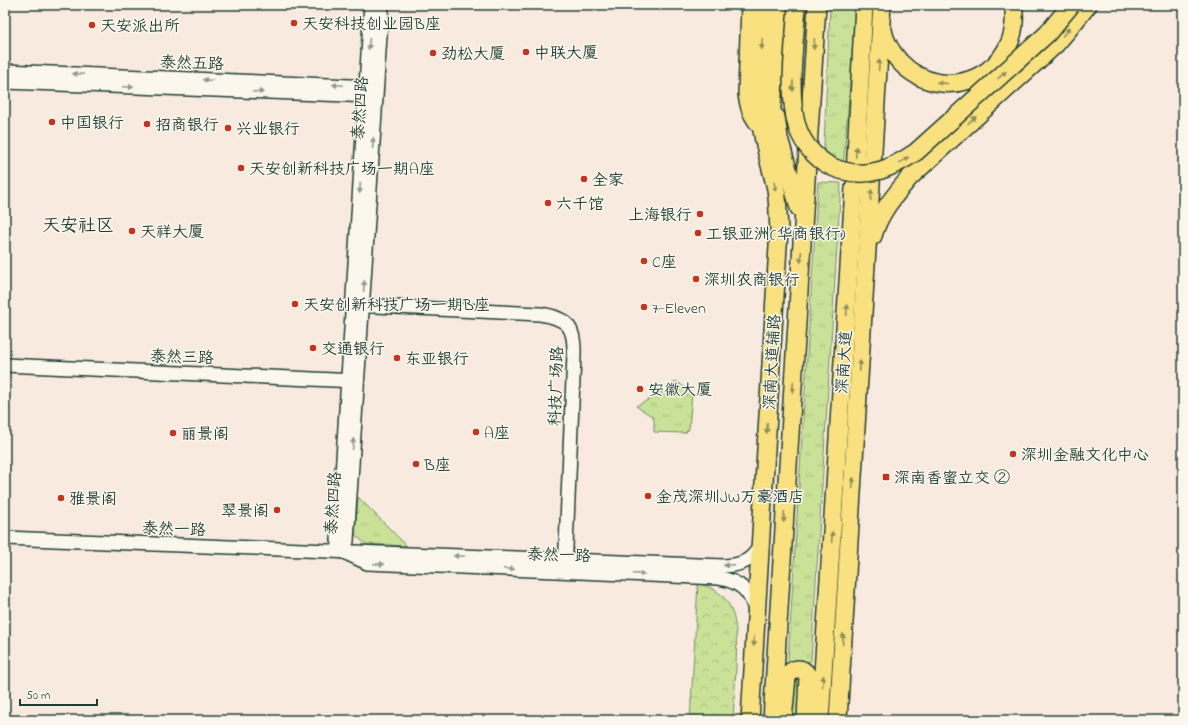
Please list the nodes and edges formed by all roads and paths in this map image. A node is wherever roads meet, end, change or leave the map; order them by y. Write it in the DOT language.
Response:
graph roads {
  1 [pos="371,5"];
  2 [pos="382,5"];
  3 [pos="764,5"];
  4 [pos="780,5"];
  5 [pos="797,5"];
  6 [pos="817,5"];
  7 [pos="864,5"];
  8 [pos="1013,5"];
  9 [pos="1080,7"];
  10 [pos="750,10"];
  11 [pos="882,11"];
  12 [pos="5,71"];
  13 [pos="5,82"];
  14 [pos="774,83"];
  15 [pos="371,91"];
  16 [pos="761,125"];
  17 [pos="770,166"];
  18 [pos="802,239"];
  19 [pos="866,270"];
  20 [pos="357,309"];
  21 [pos="5,366"];
  22 [pos="5,374"];
  23 [pos="352,384"];
  24 [pos="851,520"];
  25 [pos="5,538"];
  26 [pos="760,546"];
  27 [pos="343,552"];
  28 [pos="561,565"];
  29 [pos="756,615"];
  30 [pos="826,634"];
  31 [pos="750,720"];
  32 [pos="772,720"];
  33 [pos="783,720"];
  34 [pos="806,720"];
  35 [pos="820,720"];
  36 [pos="838,720"];
  1 -- 15 [label="street, 泰然四路, one-way"];
  2 -- 15 [label="street, 泰然四路"];
  3 -- 16 [label="main road, 深南大道辅路, one-way"];
  4 -- 14 [label="main road"];
  5 -- 9 [label="main road, one-way, bridge"];
  6 -- 18 [label="main road, one-way"];
  30 -- 7 [label="main road, 深南大道, one-way"];
  8 -- 11 [label="main road, one-way"];
  19 -- 9 [label="main road, one-way"];
  10 -- 16 [label="highway"];
  19 -- 11 [label="main road, one-way"];
  15 -- 12 [label="street, 泰然五路, one-way"];
  13 -- 15 [label="street, 泰然五路, one-way"];
  14 -- 17 [label="main road"];
  14 -- 18 [label="main road"];
  15 -- 20 [label="street, 泰然四路"];
  16 -- 17 [label="main road, 深南大道辅路"];
  17 -- 26 [label="main road, 深南大道辅路, one-way"];
  18 -- 32 [label="main road, one-way"];
  24 -- 19 [label="main road, one-way"];
  20 -- 23 [label="street, 泰然四路"];
  20 -- 28 [label="street, 科技广场路"];
  21 -- 23 [label="street, 泰然三路"];
  22 -- 23 [label="street, 泰然三路"];
  23 -- 27 [label="street, 泰然四路"];
  24 -- 30 [label="main road"];
  36 -- 24 [label="main road, one-way"];
  25 -- 27 [label="street, 泰然一路"];
  26 -- 28 [label="street, 泰然一路, one-way"];
  26 -- 29 [label="main road, 深南大道辅路"];
  27 -- 28 [label="street, 泰然一路"];
  28 -- 29 [label="street, 泰然一路, one-way"];
  29 -- 31 [label="main road, 深南大道辅路, one-way"];
  35 -- 30 [label="main road, 深南大道, one-way"];
  33 -- 34 [label="main road"];
}
